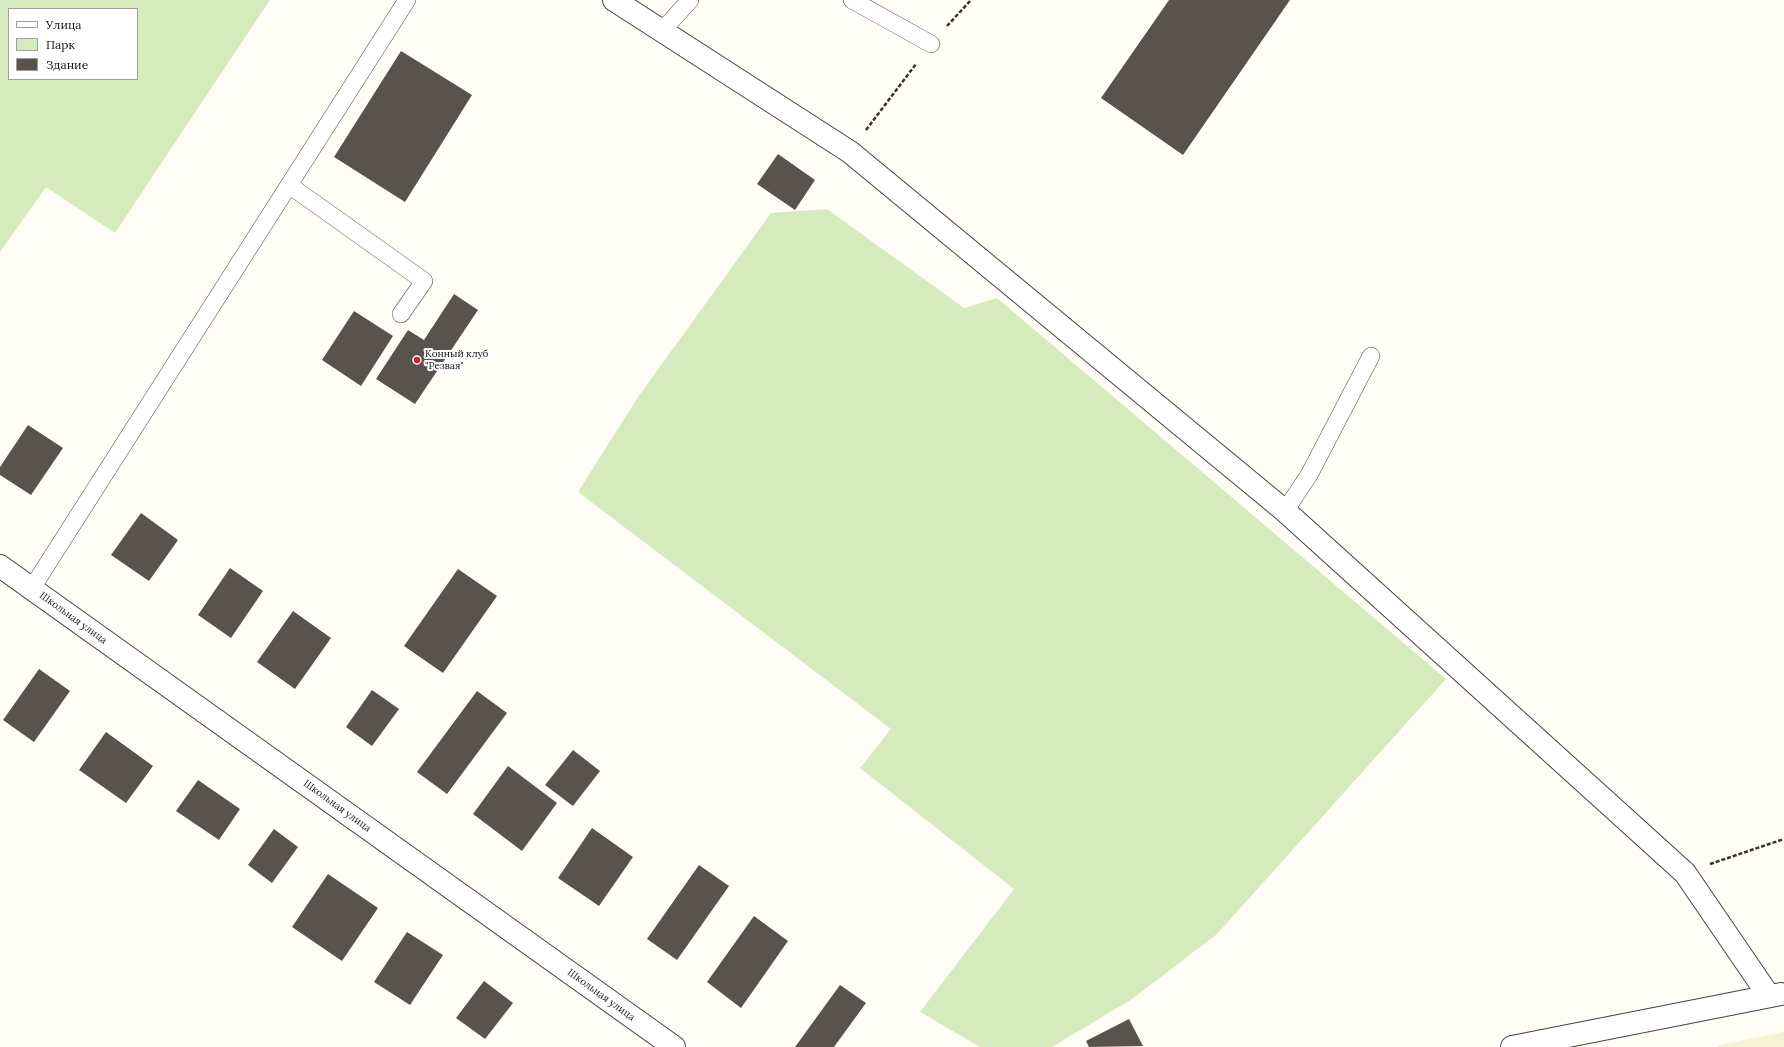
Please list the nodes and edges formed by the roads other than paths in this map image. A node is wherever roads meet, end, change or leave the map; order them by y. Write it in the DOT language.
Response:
graph roads {
  1 [pos="407,0"];
  2 [pos="614,0"];
  3 [pos="690,0"];
  4 [pos="852,0"];
  5 [pos="662,31"];
  6 [pos="930,44"];
  7 [pos="289,185"];
  8 [pos="401,314"];
  9 [pos="1371,356"];
  10 [pos="1285,510"];
  11 [pos="0,566"];
  12 [pos="32,588"];
  13 [pos="1777,995"];
  14 [pos="674,1047"];
  15 [pos="1512,1047"];
  1 -- 7 [label="lane"];
  2 -- 5 [label="street"];
  3 -- 5 [label="lane"];
  4 -- 6 [label="lane"];
  5 -- 10 [label="street"];
  7 -- 8 [label="lane"];
  7 -- 12 [label="lane"];
  9 -- 10 [label="lane"];
  10 -- 13 [label="street"];
  11 -- 12 [label="street, Школьная улица"];
  12 -- 14 [label="street, Школьная улица"];
  13 -- 15 [label="street"];
}
